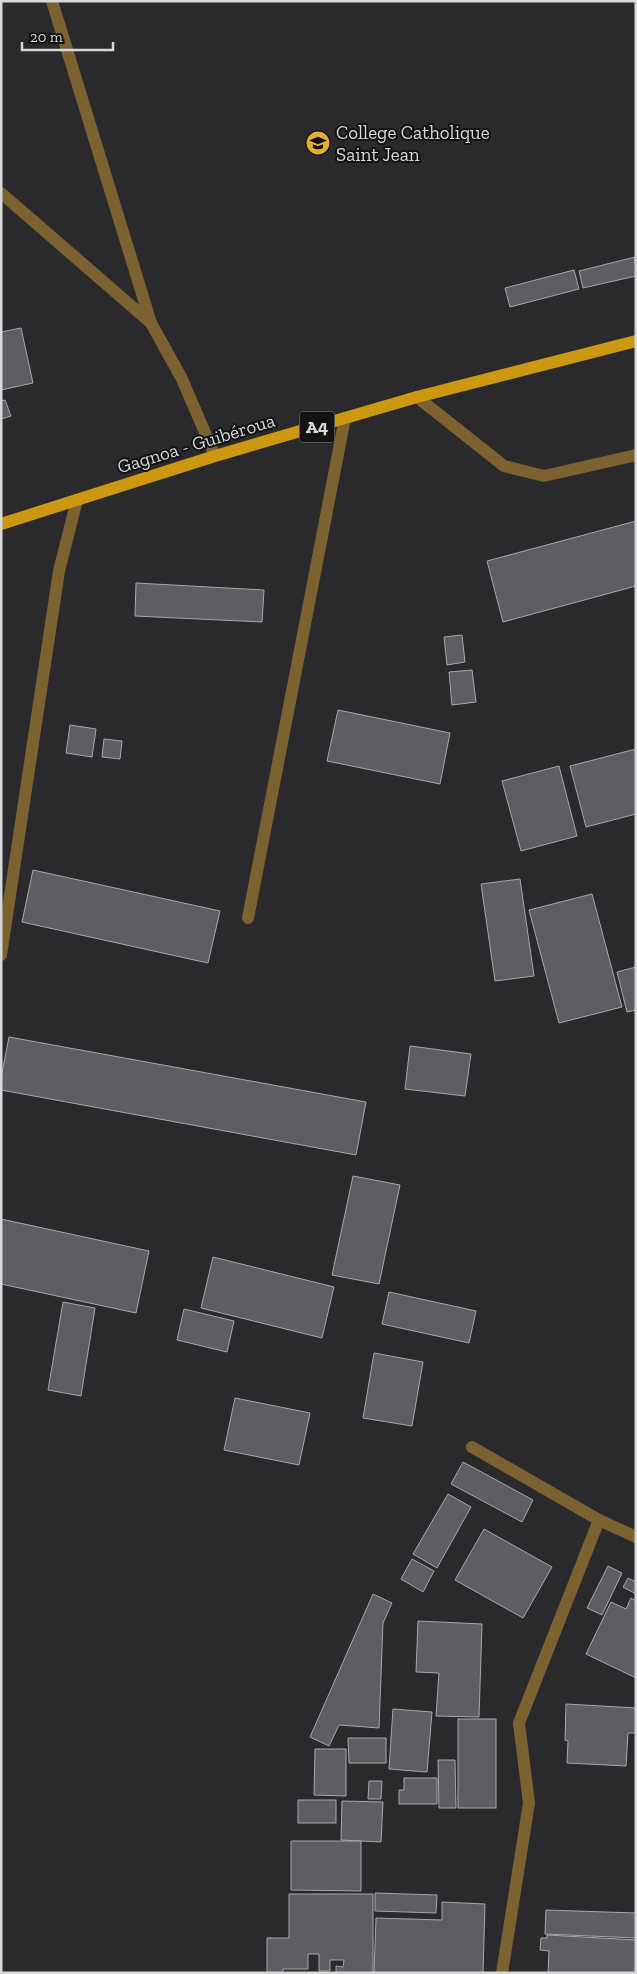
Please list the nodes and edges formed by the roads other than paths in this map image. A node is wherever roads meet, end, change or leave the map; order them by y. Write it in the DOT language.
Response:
graph roads {
  1 [pos="52,1"];
  2 [pos="1,193"];
  3 [pos="151,323"];
  4 [pos="636,341"];
  5 [pos="417,398"];
  6 [pos="345,418"];
  7 [pos="636,455"];
  8 [pos="215,456"];
  9 [pos="77,500"];
  10 [pos="1,524"];
  11 [pos="248,918"];
  12 [pos="1,955"];
  13 [pos="472,1447"];
  14 [pos="599,1520"];
  15 [pos="636,1537"];
  16 [pos="502,1973"];
  1 -- 3 [label="street"];
  2 -- 3 [label="street"];
  3 -- 8 [label="street"];
  4 -- 5 [label="main road, Gagnoa - Guibéroua / A4"];
  5 -- 6 [label="main road, Gagnoa - Guibéroua / A4"];
  5 -- 7 [label="street"];
  6 -- 8 [label="main road, Gagnoa - Guibéroua / A4"];
  6 -- 11 [label="street"];
  8 -- 9 [label="main road, Gagnoa - Guibéroua / A4"];
  9 -- 10 [label="main road, Gagnoa - Guibéroua / A4"];
  9 -- 12 [label="street"];
  13 -- 14 [label="street"];
  14 -- 15 [label="street"];
  14 -- 16 [label="street"];
}
